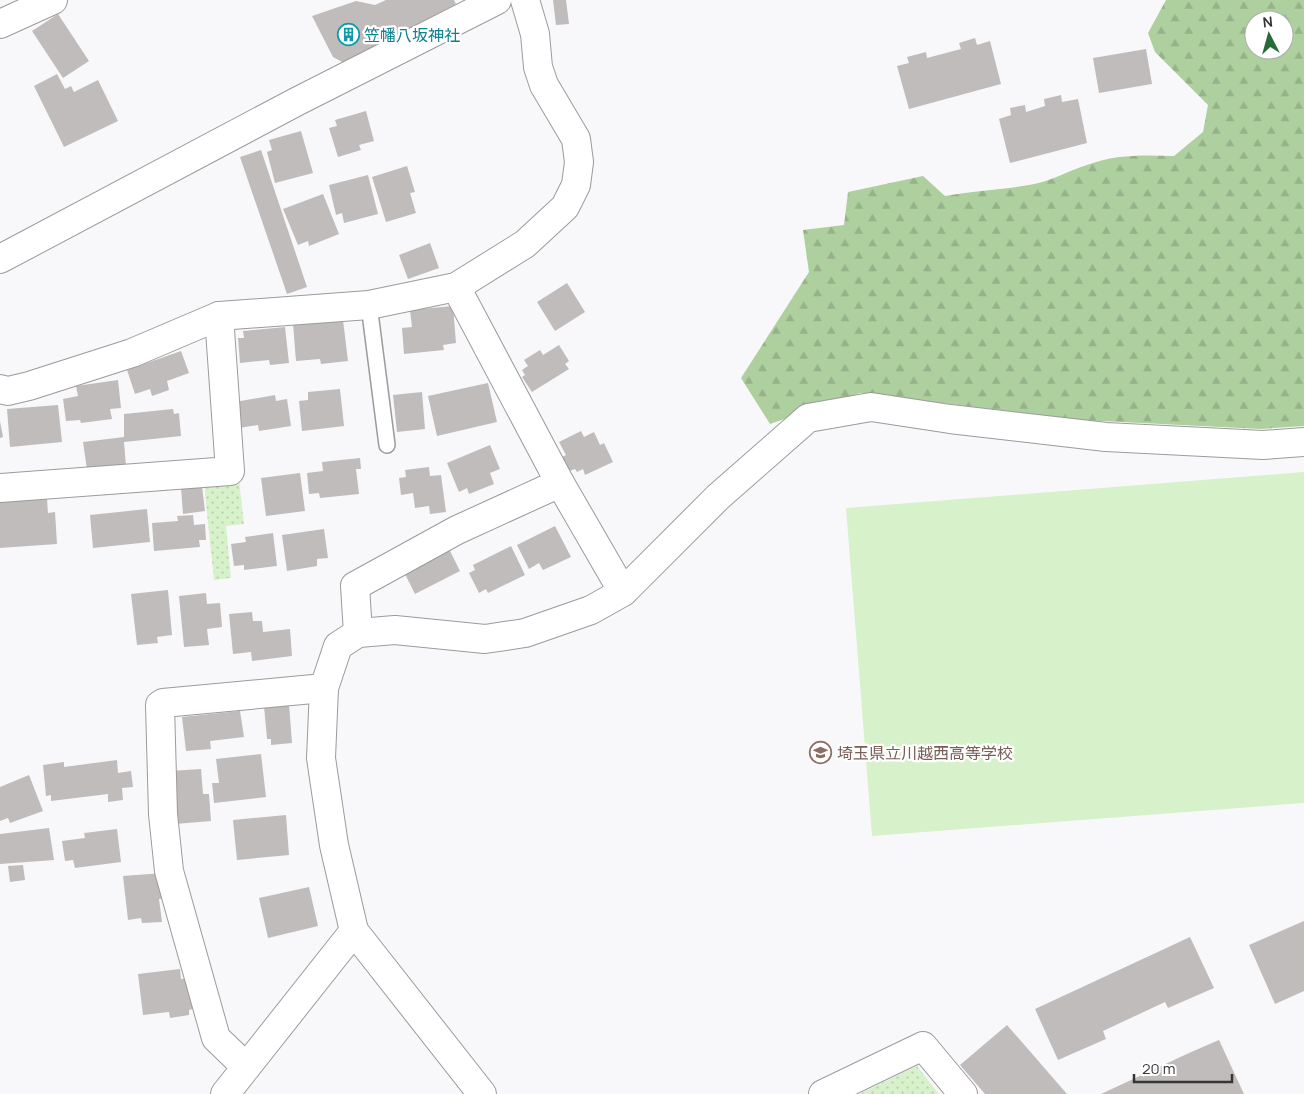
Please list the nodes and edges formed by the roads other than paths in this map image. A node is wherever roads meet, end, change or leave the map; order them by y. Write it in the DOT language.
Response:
graph roads {
  1 [pos="53,0"];
  2 [pos="497,0"];
  3 [pos="525,0"];
  4 [pos="470,7"];
  5 [pos="0,24"];
  6 [pos="0,259"];
  7 [pos="456,287"];
  8 [pos="369,305"];
  9 [pos="219,316"];
  10 [pos="0,389"];
  11 [pos="1304,442"];
  12 [pos="387,445"];
  13 [pos="560,483"];
  14 [pos="0,488"];
  15 [pos="623,592"];
  16 [pos="358,633"];
  17 [pos="324,688"];
  18 [pos="354,931"];
  19 [pos="246,1066"];
  20 [pos="225,1094"];
  21 [pos="482,1094"];
  22 [pos="823,1094"];
  23 [pos="963,1094"];
  1 -- 5 [label="street"];
  2 -- 4 [label="street"];
  3 -- 7 [label="street"];
  4 -- 6 [label="street"];
  7 -- 8 [label="street"];
  7 -- 13 [label="street"];
  8 -- 9 [label="street"];
  8 -- 12 [label="lane"];
  9 -- 10 [label="street"];
  9 -- 14 [label="street"];
  11 -- 15 [label="street"];
  13 -- 15 [label="street"];
  13 -- 16 [label="street"];
  15 -- 16 [label="street"];
  16 -- 17 [label="street"];
  17 -- 18 [label="street"];
  17 -- 19 [label="street"];
  18 -- 19 [label="street"];
  18 -- 21 [label="street"];
  19 -- 20 [label="street"];
  22 -- 23 [label="street"];
}
